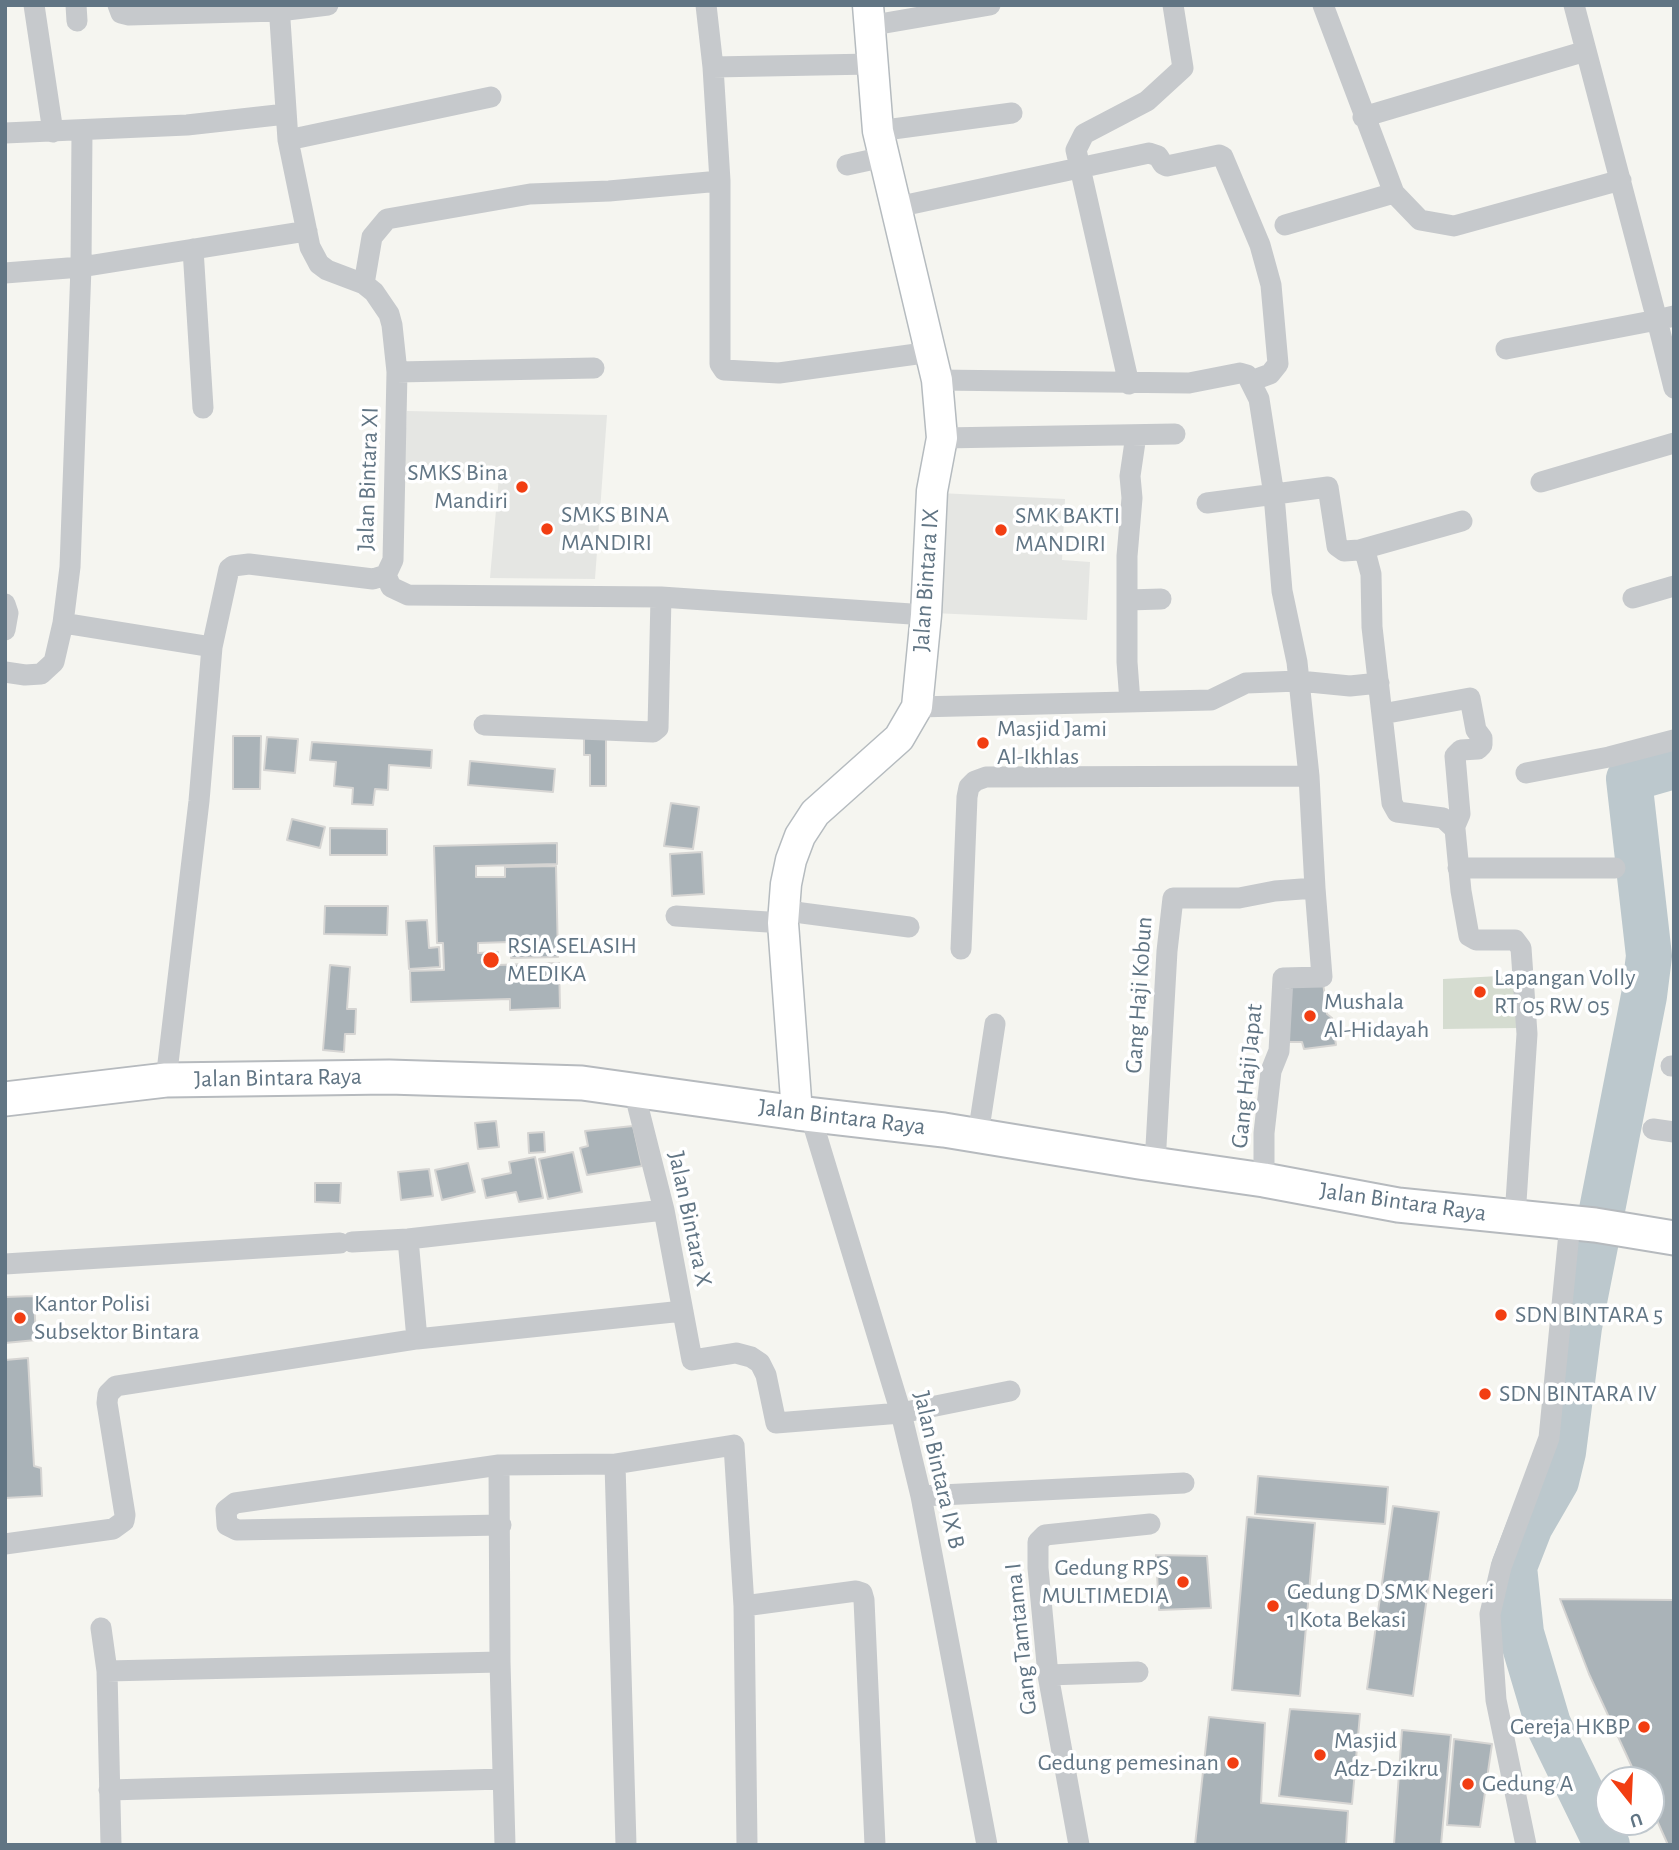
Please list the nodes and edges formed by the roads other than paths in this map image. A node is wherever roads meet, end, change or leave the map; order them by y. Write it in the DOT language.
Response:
graph roads {
  1 [pos="34,5"];
  2 [pos="118,5"];
  3 [pos="328,5"];
  4 [pos="706,5"];
  5 [pos="990,5"];
  6 [pos="1173,5"];
  7 [pos="1323,5"];
  8 [pos="1574,5"];
  9 [pos="279,8"];
  10 [pos="868,16"];
  11 [pos="1586,51"];
  12 [pos="872,64"];
  13 [pos="713,67"];
  14 [pos="491,97"];
  15 [pos="1012,113"];
  16 [pos="286,114"];
  17 [pos="1363,117"];
  18 [pos="82,131"];
  19 [pos="53,132"];
  20 [pos="5,133"];
  21 [pos="288,140"];
  22 [pos="881,144"];
  23 [pos="847,165"];
  24 [pos="1081,167"];
  25 [pos="1620,180"];
  26 [pos="720,181"];
  27 [pos="1394,193"];
  28 [pos="897,207"];
  29 [pos="1285,225"];
  30 [pos="307,232"];
  31 [pos="193,249"];
  32 [pos="81,267"];
  33 [pos="5,273"];
  34 [pos="363,284"];
  35 [pos="1665,318"];
  36 [pos="1506,349"];
  37 [pos="934,366"];
  38 [pos="594,368"];
  39 [pos="397,372"];
  40 [pos="1251,381"];
  41 [pos="1129,384"];
  42 [pos="1674,388"];
  43 [pos="203,408"];
  44 [pos="1175,434"];
  45 [pos="1136,435"];
  46 [pos="943,438"];
  47 [pos="1674,443"];
  48 [pos="1541,482"];
  49 [pos="1275,495"];
  50 [pos="1207,503"];
  51 [pos="1462,522"];
  52 [pos="1359,550"];
  53 [pos="386,575"];
  54 [pos="1674,586"];
  55 [pos="661,597"];
  56 [pos="1633,598"];
  57 [pos="1161,599"];
  58 [pos="1128,600"];
  59 [pos="5,604"];
  60 [pos="926,615"];
  61 [pos="63,622"];
  62 [pos="5,630"];
  63 [pos="212,646"];
  64 [pos="5,672"];
  65 [pos="1299,681"];
  66 [pos="1379,683"];
  67 [pos="1130,702"];
  68 [pos="917,708"];
  69 [pos="1382,714"];
  70 [pos="484,725"];
  71 [pos="1674,740"];
  72 [pos="1526,773"];
  73 [pos="1309,776"];
  74 [pos="1454,828"];
  75 [pos="1458,868"];
  76 [pos="1615,869"];
  77 [pos="1315,893"];
  78 [pos="783,915"];
  79 [pos="676,916"];
  80 [pos="909,927"];
  81 [pos="961,949"];
  82 [pos="995,1024"];
  83 [pos="166,1080"];
  84 [pos="638,1089"];
  85 [pos="5,1099"];
  86 [pos="804,1114"];
  87 [pos="978,1135"];
  88 [pos="1155,1164"];
  89 [pos="1264,1180"];
  90 [pos="664,1210"];
  91 [pos="1515,1217"];
  92 [pos="1582,1224"];
  93 [pos="1674,1238"];
  94 [pos="408,1239"];
  95 [pos="5,1264"];
  96 [pos="683,1311"];
  97 [pos="417,1339"];
  98 [pos="1010,1391"];
  99 [pos="901,1413"];
  100 [pos="615,1464"];
  101 [pos="499,1465"];
  102 [pos="1184,1483"];
  103 [pos="921,1496"];
  104 [pos="1150,1524"];
  105 [pos="501,1525"];
  106 [pos="5,1544"];
  107 [pos="744,1606"];
  108 [pos="101,1628"];
  109 [pos="500,1662"];
  110 [pos="107,1671"];
  111 [pos="1138,1672"];
  112 [pos="1048,1675"];
  113 [pos="503,1779"];
  114 [pos="109,1790"];
  115 [pos="111,1845"];
  116 [pos="505,1845"];
  117 [pos="626,1845"];
  118 [pos="747,1845"];
  119 [pos="875,1845"];
  120 [pos="987,1845"];
  121 [pos="1079,1845"];
  122 [pos="1525,1845"];
  1 -- 19 [label="street"];
  2 -- 9 [label="street"];
  3 -- 9 [label="street"];
  4 -- 13 [label="street"];
  5 -- 10 [label="street"];
  6 -- 24 [label="street"];
  7 -- 17 [label="street"];
  8 -- 11 [label="street"];
  9 -- 16 [label="street, Jalan Bintara XI"];
  10 -- 12 [label="street, Jalan Bintara IX"];
  11 -- 17 [label="street"];
  11 -- 25 [label="street"];
  12 -- 13 [label="street"];
  12 -- 22 [label="street, Jalan Bintara IX"];
  13 -- 26 [label="street"];
  14 -- 21 [label="street"];
  15 -- 22 [label="street"];
  16 -- 18 [label="street"];
  16 -- 21 [label="street, Jalan Bintara XI"];
  17 -- 27 [label="street"];
  18 -- 19 [label="street"];
  18 -- 32 [label="street"];
  19 -- 20 [label="street"];
  21 -- 30 [label="street, Jalan Bintara XI"];
  22 -- 23 [label="street"];
  22 -- 28 [label="street, Jalan Bintara IX"];
  24 -- 28 [label="street"];
  24 -- 40 [label="street"];
  24 -- 41 [label="street"];
  25 -- 27 [label="street"];
  25 -- 35 [label="street"];
  26 -- 34 [label="street"];
  26 -- 37 [label="street"];
  27 -- 29 [label="street"];
  28 -- 37 [label="street, Jalan Bintara IX"];
  30 -- 31 [label="street"];
  30 -- 34 [label="street, Jalan Bintara XI"];
  31 -- 32 [label="street"];
  31 -- 43 [label="street"];
  32 -- 33 [label="street"];
  32 -- 61 [label="street"];
  34 -- 39 [label="street, Jalan Bintara XI"];
  35 -- 36 [label="street"];
  35 -- 42 [label="street"];
  37 -- 41 [label="street"];
  37 -- 46 [label="street, Jalan Bintara IX"];
  38 -- 39 [label="street"];
  39 -- 53 [label="street, Jalan Bintara XI"];
  40 -- 41 [label="street"];
  40 -- 49 [label="street"];
  44 -- 45 [label="street"];
  45 -- 46 [label="street"];
  45 -- 58 [label="street"];
  46 -- 60 [label="street, Jalan Bintara IX"];
  47 -- 48 [label="street"];
  49 -- 50 [label="street"];
  49 -- 52 [label="street"];
  49 -- 65 [label="street"];
  51 -- 52 [label="street"];
  52 -- 66 [label="street"];
  53 -- 55 [label="street"];
  53 -- 63 [label="street, Jalan Bintara XI"];
  54 -- 56 [label="street"];
  55 -- 60 [label="street"];
  55 -- 70 [label="street"];
  57 -- 58 [label="street"];
  58 -- 67 [label="street"];
  59 -- 62 [label="street"];
  60 -- 68 [label="street, Jalan Bintara IX"];
  61 -- 63 [label="street"];
  61 -- 64 [label="street"];
  63 -- 83 [label="street, Jalan Bintara XI"];
  65 -- 66 [label="street"];
  65 -- 67 [label="street"];
  65 -- 73 [label="street"];
  66 -- 69 [label="street"];
  67 -- 68 [label="street"];
  68 -- 78 [label="street, Jalan Bintara IX"];
  69 -- 74 [label="street"];
  69 -- 74 [label="street"];
  71 -- 72 [label="street"];
  73 -- 77 [label="street"];
  73 -- 81 [label="street"];
  74 -- 75 [label="street"];
  75 -- 76 [label="street"];
  75 -- 91 [label="street"];
  77 -- 88 [label="street, Gang Haji Kobun"];
  77 -- 89 [label="street, Gang Haji Japat"];
  78 -- 79 [label="street"];
  78 -- 80 [label="street"];
  78 -- 86 [label="street, Jalan Bintara IX"];
  82 -- 87 [label="street"];
  83 -- 84 [label="main road, Jalan Bintara Raya"];
  83 -- 85 [label="main road, Jalan Bintara Raya"];
  84 -- 86 [label="main road, Jalan Bintara Raya"];
  84 -- 90 [label="street, Jalan Bintara X"];
  86 -- 87 [label="main road, Jalan Bintara Raya"];
  86 -- 99 [label="street, Jalan Bintara IX B"];
  87 -- 88 [label="main road, Jalan Bintara Raya"];
  88 -- 89 [label="main road, Jalan Bintara Raya"];
  89 -- 91 [label="main road, Jalan Bintara Raya"];
  90 -- 94 [label="street"];
  90 -- 96 [label="street, Jalan Bintara X"];
  91 -- 92 [label="main road, Jalan Bintara Raya"];
  92 -- 93 [label="main road, Jalan Bintara Raya"];
  92 -- 122 [label="street"];
  94 -- 95 [label="street"];
  94 -- 97 [label="street"];
  96 -- 97 [label="street"];
  96 -- 99 [label="street, Jalan Bintara X"];
  97 -- 106 [label="street"];
  98 -- 99 [label="street"];
  99 -- 103 [label="street, Jalan Bintara IX B"];
  100 -- 101 [label="street"];
  100 -- 107 [label="street"];
  100 -- 117 [label="street"];
  101 -- 105 [label="street"];
  101 -- 105 [label="street"];
  102 -- 103 [label="street"];
  103 -- 120 [label="street, Jalan Bintara IX B"];
  104 -- 112 [label="street, Gang Tamtama I"];
  105 -- 109 [label="street"];
  107 -- 118 [label="street"];
  107 -- 119 [label="street"];
  108 -- 110 [label="street"];
  109 -- 110 [label="street"];
  109 -- 113 [label="street"];
  110 -- 114 [label="street"];
  111 -- 112 [label="street"];
  112 -- 121 [label="street, Gang Tamtama I"];
  113 -- 114 [label="street"];
  113 -- 116 [label="street"];
  114 -- 115 [label="street"];
}
